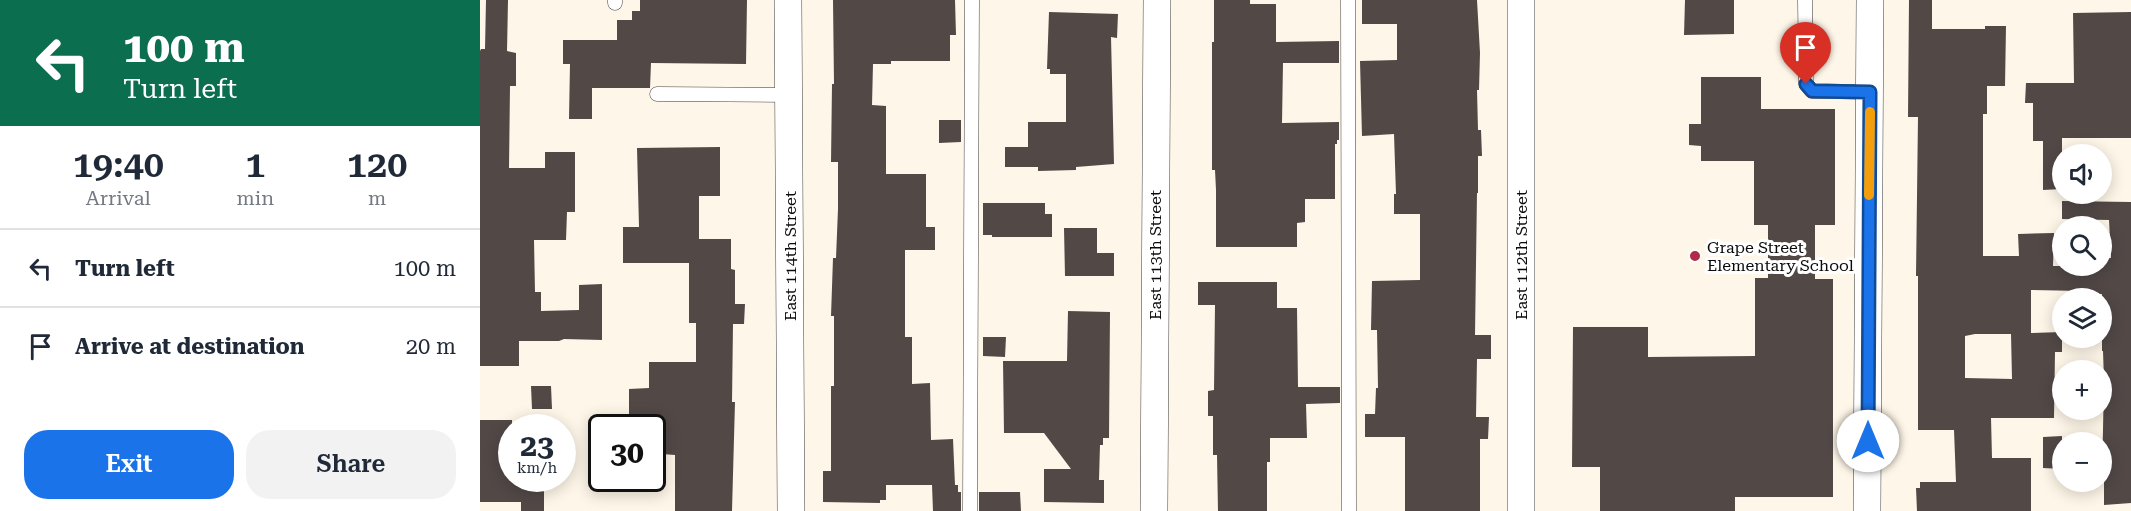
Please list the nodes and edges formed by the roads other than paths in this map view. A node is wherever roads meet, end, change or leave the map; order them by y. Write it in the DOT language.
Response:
graph roads {
  1 [pos="788,0"];
  2 [pos="972,0"];
  3 [pos="1157,0"];
  4 [pos="1348,0"];
  5 [pos="1521,0"];
  6 [pos="1805,0"];
  7 [pos="1870,0"];
  8 [pos="1870,92"];
  9 [pos="657,94"];
  10 [pos="789,95"];
  11 [pos="791,511"];
  12 [pos="970,511"];
  13 [pos="1154,511"];
  14 [pos="1349,511"];
  15 [pos="1521,511"];
  16 [pos="1868,511"];
  1 -- 10 [label="street, East 114th Street"];
  2 -- 12 [label="lane"];
  3 -- 13 [label="street, East 113th Street"];
  4 -- 14 [label="lane"];
  5 -- 15 [label="street, East 112th Street"];
  6 -- 8 [label="lane"];
  7 -- 8 [label="street"];
  8 -- 16 [label="street"];
  9 -- 10 [label="lane"];
  10 -- 11 [label="street, East 114th Street"];
}
